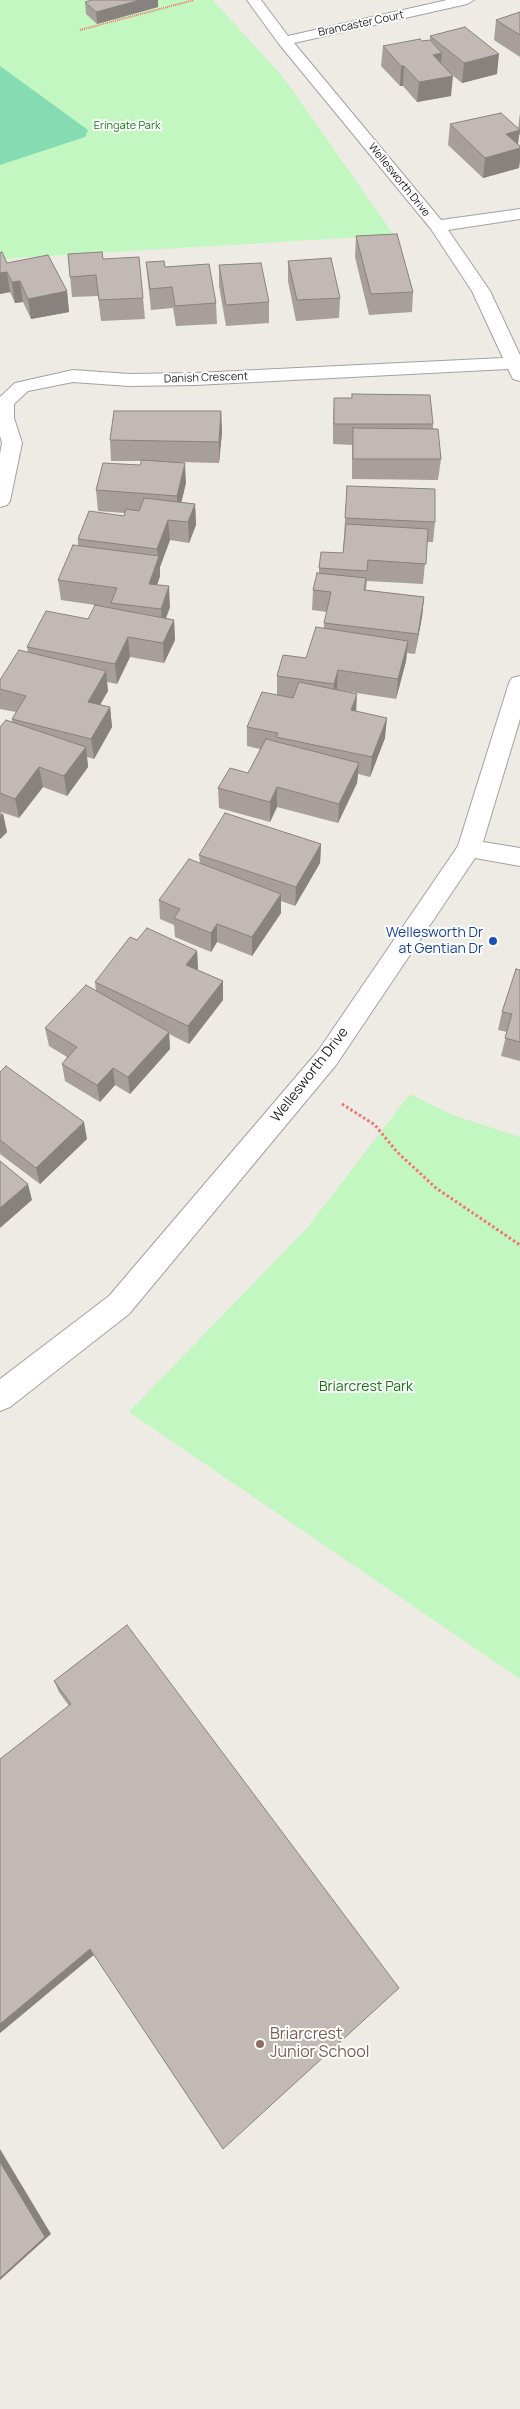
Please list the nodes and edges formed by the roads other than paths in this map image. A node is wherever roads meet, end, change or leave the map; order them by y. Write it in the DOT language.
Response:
graph roads {
  1 [pos="254,0"];
  2 [pos="467,0"];
  3 [pos="284,41"];
  4 [pos="520,214"];
  5 [pos="437,226"];
  6 [pos="518,369"];
  7 [pos="0,501"];
  8 [pos="520,683"];
  9 [pos="469,848"];
  10 [pos="520,857"];
  11 [pos="0,1397"];
  1 -- 3 [label="street, Wellesworth Drive"];
  2 -- 3 [label="street, Brancaster Court"];
  3 -- 5 [label="street, Wellesworth Drive"];
  4 -- 5 [label="street"];
  5 -- 6 [label="street, Wellesworth Drive"];
  6 -- 7 [label="street, Danish Crescent"];
  8 -- 9 [label="street, Wellesworth Drive"];
  9 -- 10 [label="street"];
  9 -- 11 [label="street, Wellesworth Drive"];
}
